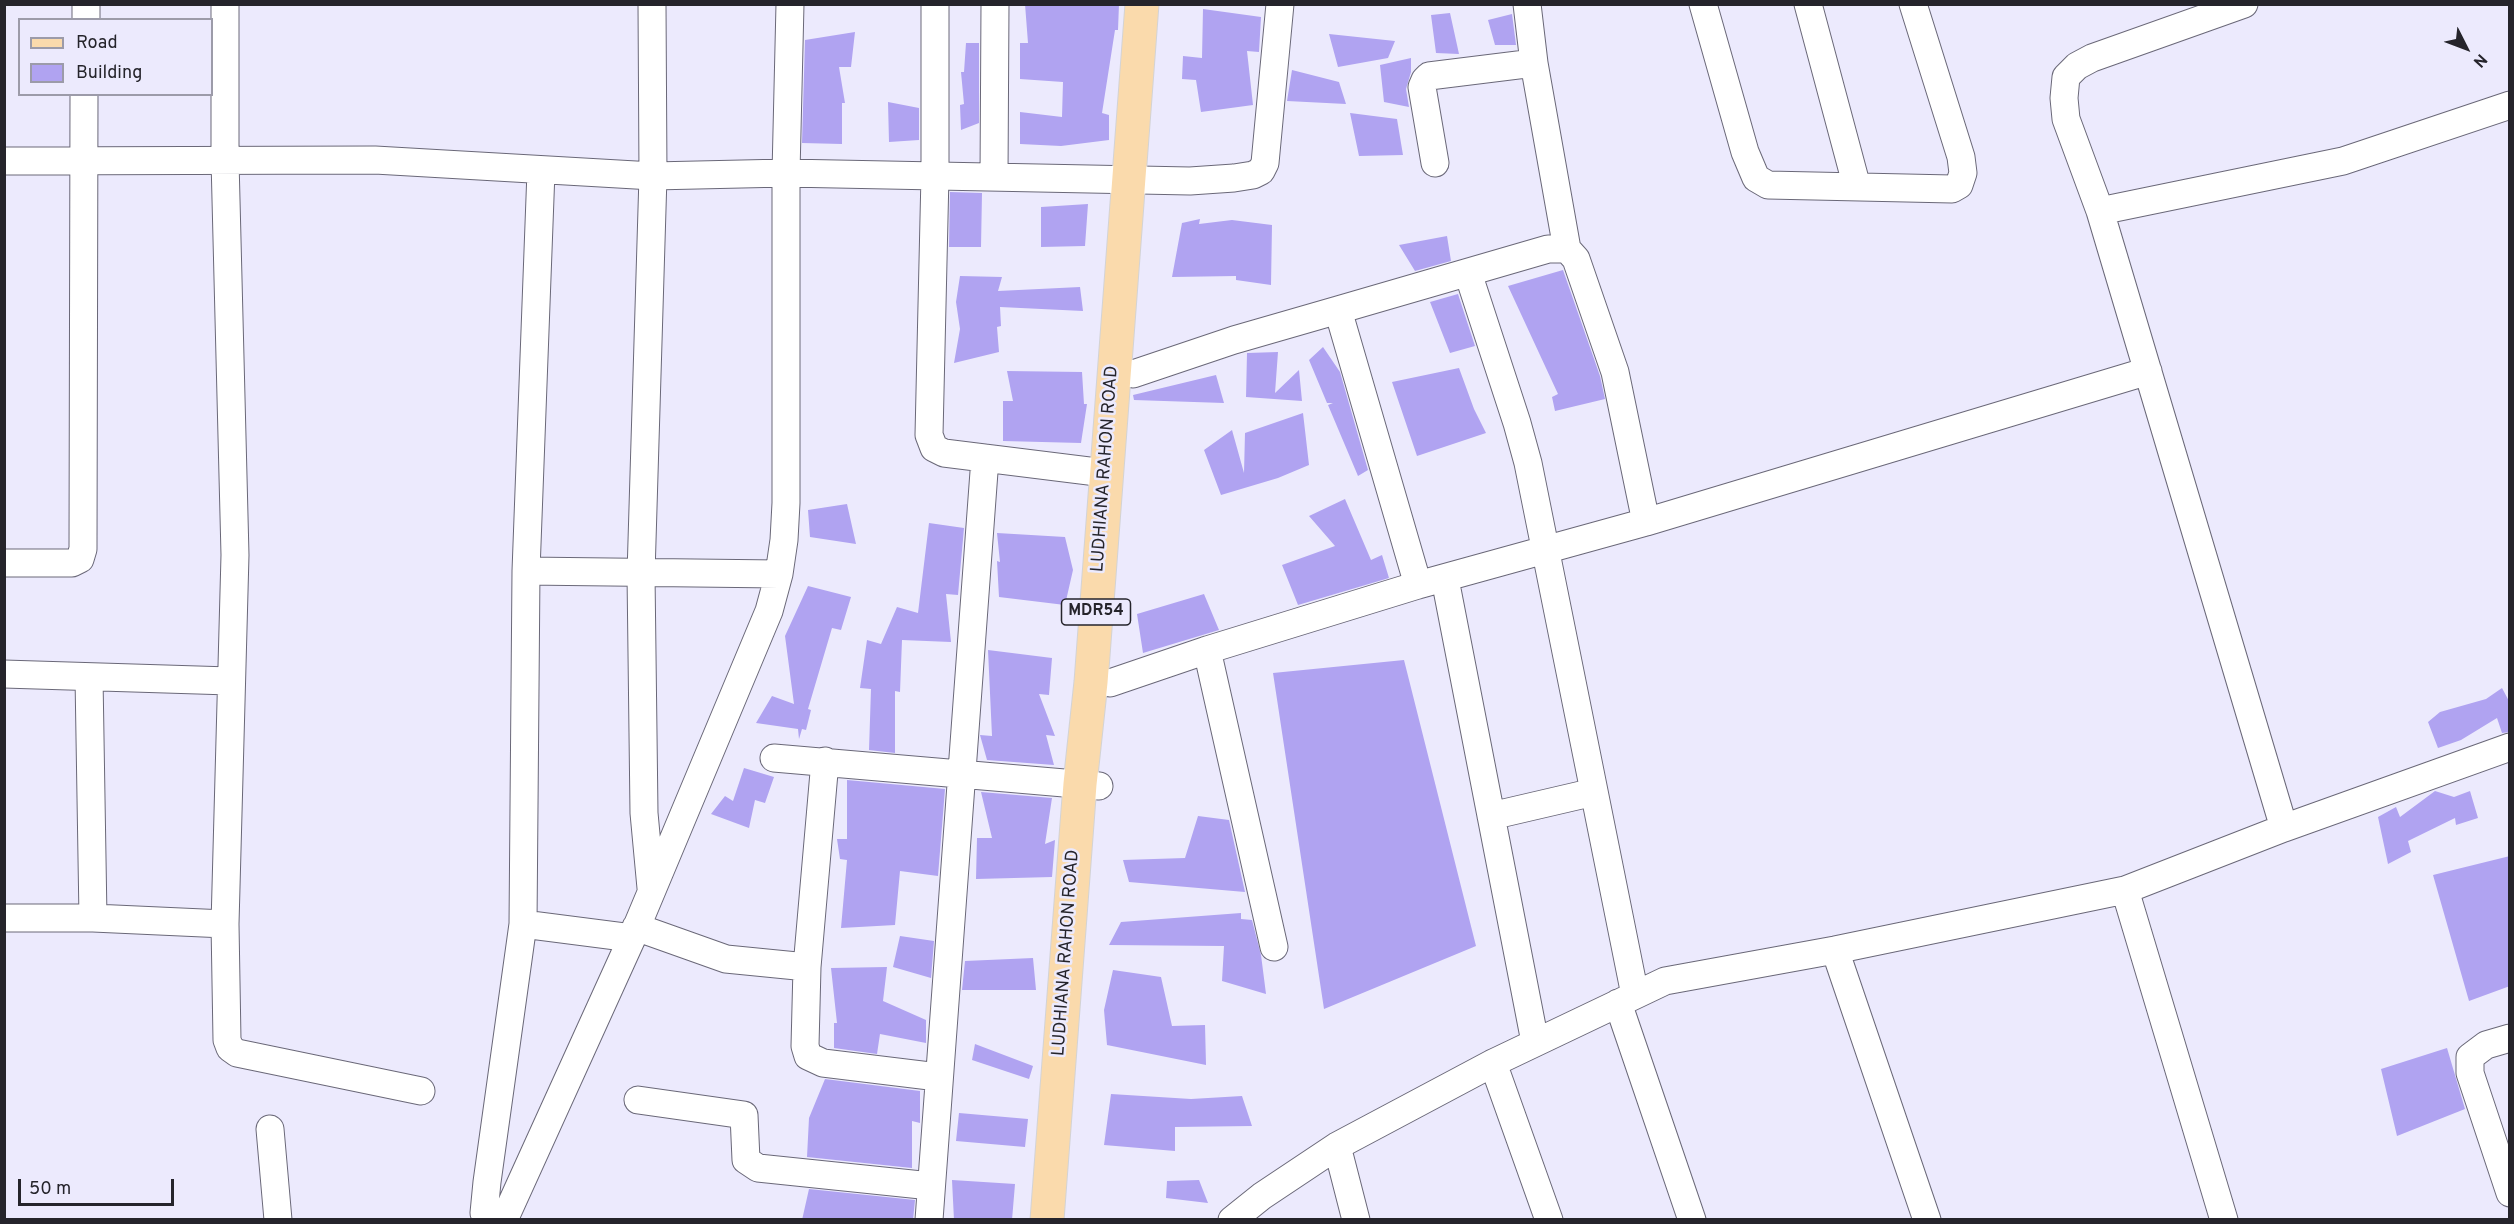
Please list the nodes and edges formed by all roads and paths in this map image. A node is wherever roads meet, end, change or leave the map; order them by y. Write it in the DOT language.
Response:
graph roads {
  1 [pos="225,4"];
  2 [pos="652,4"];
  3 [pos="790,4"];
  4 [pos="935,4"];
  5 [pos="995,4"];
  6 [pos="1142,4"];
  7 [pos="1160,4"];
  8 [pos="1280,4"];
  9 [pos="1527,4"];
  10 [pos="1703,4"];
  11 [pos="1808,4"];
  12 [pos="1913,4"];
  13 [pos="2244,4"];
  14 [pos="1534,63"];
  15 [pos="84,96"];
  16 [pos="2510,105"];
  17 [pos="225,160"];
  18 [pos="4,161"];
  19 [pos="82,161"];
  20 [pos="1436,163"];
  21 [pos="541,171"];
  22 [pos="786,173"];
  23 [pos="653,176"];
  24 [pos="935,176"];
  25 [pos="994,177"];
  26 [pos="1139,179"];
  27 [pos="1857,187"];
  28 [pos="2100,211"];
  29 [pos="1567,249"];
  30 [pos="1468,273"];
  31 [pos="1338,310"];
  32 [pos="2148,371"];
  33 [pos="1133,374"];
  34 [pos="985,458"];
  35 [pos="1105,473"];
  36 [pos="1646,522"];
  37 [pos="1543,549"];
  38 [pos="4,564"];
  39 [pos="526,572"];
  40 [pos="641,574"];
  41 [pos="779,574"];
  42 [pos="1445,579"];
  43 [pos="1418,585"];
  44 [pos="1207,650"];
  45 [pos="4,674"];
  46 [pos="89,677"];
  47 [pos="230,681"];
  48 [pos="1110,683"];
  49 [pos="2510,747"];
  50 [pos="774,758"];
  51 [pos="825,761"];
  52 [pos="963,775"];
  53 [pos="1090,785"];
  54 [pos="1594,792"];
  55 [pos="1491,816"];
  56 [pos="2284,828"];
  57 [pos="2125,890"];
  58 [pos="651,891"];
  59 [pos="4,918"];
  60 [pos="93,918"];
  61 [pos="225,924"];
  62 [pos="523,924"];
  63 [pos="634,933"];
  64 [pos="1274,947"];
  65 [pos="1835,950"];
  66 [pos="807,967"];
  67 [pos="1627,999"];
  68 [pos="2510,1038"];
  69 [pos="1535,1042"];
  70 [pos="1493,1063"];
  71 [pos="938,1077"];
  72 [pos="421,1091"];
  73 [pos="638,1100"];
  74 [pos="270,1129"];
  75 [pos="1337,1146"];
  76 [pos="931,1186"];
  77 [pos="2510,1193"];
  78 [pos="1264,1208"];
  79 [pos="278,1220"];
  80 [pos="487,1220"];
  81 [pos="504,1220"];
  82 [pos="929,1220"];
  83 [pos="1047,1220"];
  84 [pos="1068,1220"];
  85 [pos="1232,1220"];
  86 [pos="1356,1220"];
  87 [pos="1549,1220"];
  88 [pos="1692,1220"];
  89 [pos="1927,1220"];
  90 [pos="2224,1220"];
  1 -- 17 [label="street"];
  2 -- 23 [label="street"];
  3 -- 22 [label="street"];
  4 -- 24 [label="street"];
  5 -- 25 [label="street"];
  6 -- 26 [label="main road, LUDHIANA RAHON ROAD / MDR54"];
  7 -- 26 [label="main road, LUDHIANA RAHON ROAD / MDR54"];
  8 -- 26 [label="street"];
  9 -- 14 [label="street"];
  10 -- 27 [label="street"];
  11 -- 27 [label="street"];
  12 -- 27 [label="street"];
  13 -- 28 [label="street"];
  14 -- 20 [label="street"];
  14 -- 29 [label="street"];
  15 -- 19 [label="street"];
  16 -- 28 [label="street"];
  17 -- 19 [label="street"];
  17 -- 21 [label="street"];
  17 -- 47 [label="street"];
  18 -- 19 [label="street"];
  19 -- 38 [label="street"];
  21 -- 23 [label="street"];
  21 -- 39 [label="street"];
  22 -- 23 [label="street"];
  22 -- 24 [label="street"];
  22 -- 41 [label="street"];
  23 -- 40 [label="street"];
  24 -- 25 [label="street"];
  24 -- 34 [label="street"];
  25 -- 26 [label="street"];
  26 -- 33 [label="main road, LUDHIANA RAHON ROAD / MDR54"];
  26 -- 35 [label="main road, LUDHIANA RAHON ROAD / MDR54"];
  28 -- 32 [label="street"];
  29 -- 30 [label="street"];
  29 -- 36 [label="street"];
  30 -- 31 [label="street"];
  30 -- 37 [label="street"];
  31 -- 33 [label="street"];
  31 -- 43 [label="street"];
  32 -- 36 [label="street"];
  32 -- 56 [label="street"];
  33 -- 48 [label="main road, LUDHIANA RAHON ROAD / MDR54"];
  34 -- 35 [label="street"];
  34 -- 52 [label="street"];
  35 -- 53 [label="main road, LUDHIANA RAHON ROAD / MDR54"];
  36 -- 37 [label="street"];
  37 -- 42 [label="street"];
  37 -- 54 [label="street"];
  39 -- 40 [label="street"];
  39 -- 62 [label="street"];
  40 -- 41 [label="street"];
  40 -- 58 [label="street"];
  41 -- 58 [label="street"];
  42 -- 43 [label="street"];
  42 -- 55 [label="street"];
  43 -- 44 [label="street"];
  44 -- 48 [label="street"];
  44 -- 64 [label="street"];
  45 -- 46 [label="street"];
  46 -- 47 [label="street"];
  46 -- 60 [label="street"];
  47 -- 61 [label="street"];
  48 -- 53 [label="main road, LUDHIANA RAHON ROAD / MDR54"];
  49 -- 56 [label="street"];
  50 -- 51 [label="street"];
  51 -- 52 [label="street"];
  51 -- 66 [label="street"];
  52 -- 53 [label="street"];
  52 -- 71 [label="street"];
  53 -- 83 [label="main road, LUDHIANA RAHON ROAD / MDR54"];
  53 -- 84 [label="main road, LUDHIANA RAHON ROAD / MDR54"];
  54 -- 55 [label="street"];
  54 -- 67 [label="street"];
  55 -- 69 [label="street"];
  56 -- 57 [label="street"];
  57 -- 65 [label="street"];
  57 -- 90 [label="street"];
  58 -- 63 [label="street"];
  59 -- 60 [label="street"];
  60 -- 61 [label="street"];
  61 -- 72 [label="street"];
  62 -- 63 [label="street"];
  62 -- 80 [label="street"];
  63 -- 66 [label="street"];
  63 -- 81 [label="street"];
  65 -- 67 [label="street"];
  65 -- 89 [label="street"];
  66 -- 71 [label="street"];
  67 -- 69 [label="street"];
  67 -- 88 [label="street"];
  68 -- 77 [label="street"];
  69 -- 70 [label="street"];
  70 -- 75 [label="street"];
  70 -- 87 [label="street"];
  71 -- 76 [label="street"];
  73 -- 76 [label="street"];
  74 -- 79 [label="street"];
  75 -- 78 [label="street"];
  75 -- 86 [label="street"];
  76 -- 82 [label="street"];
  78 -- 85 [label="street"];
}
